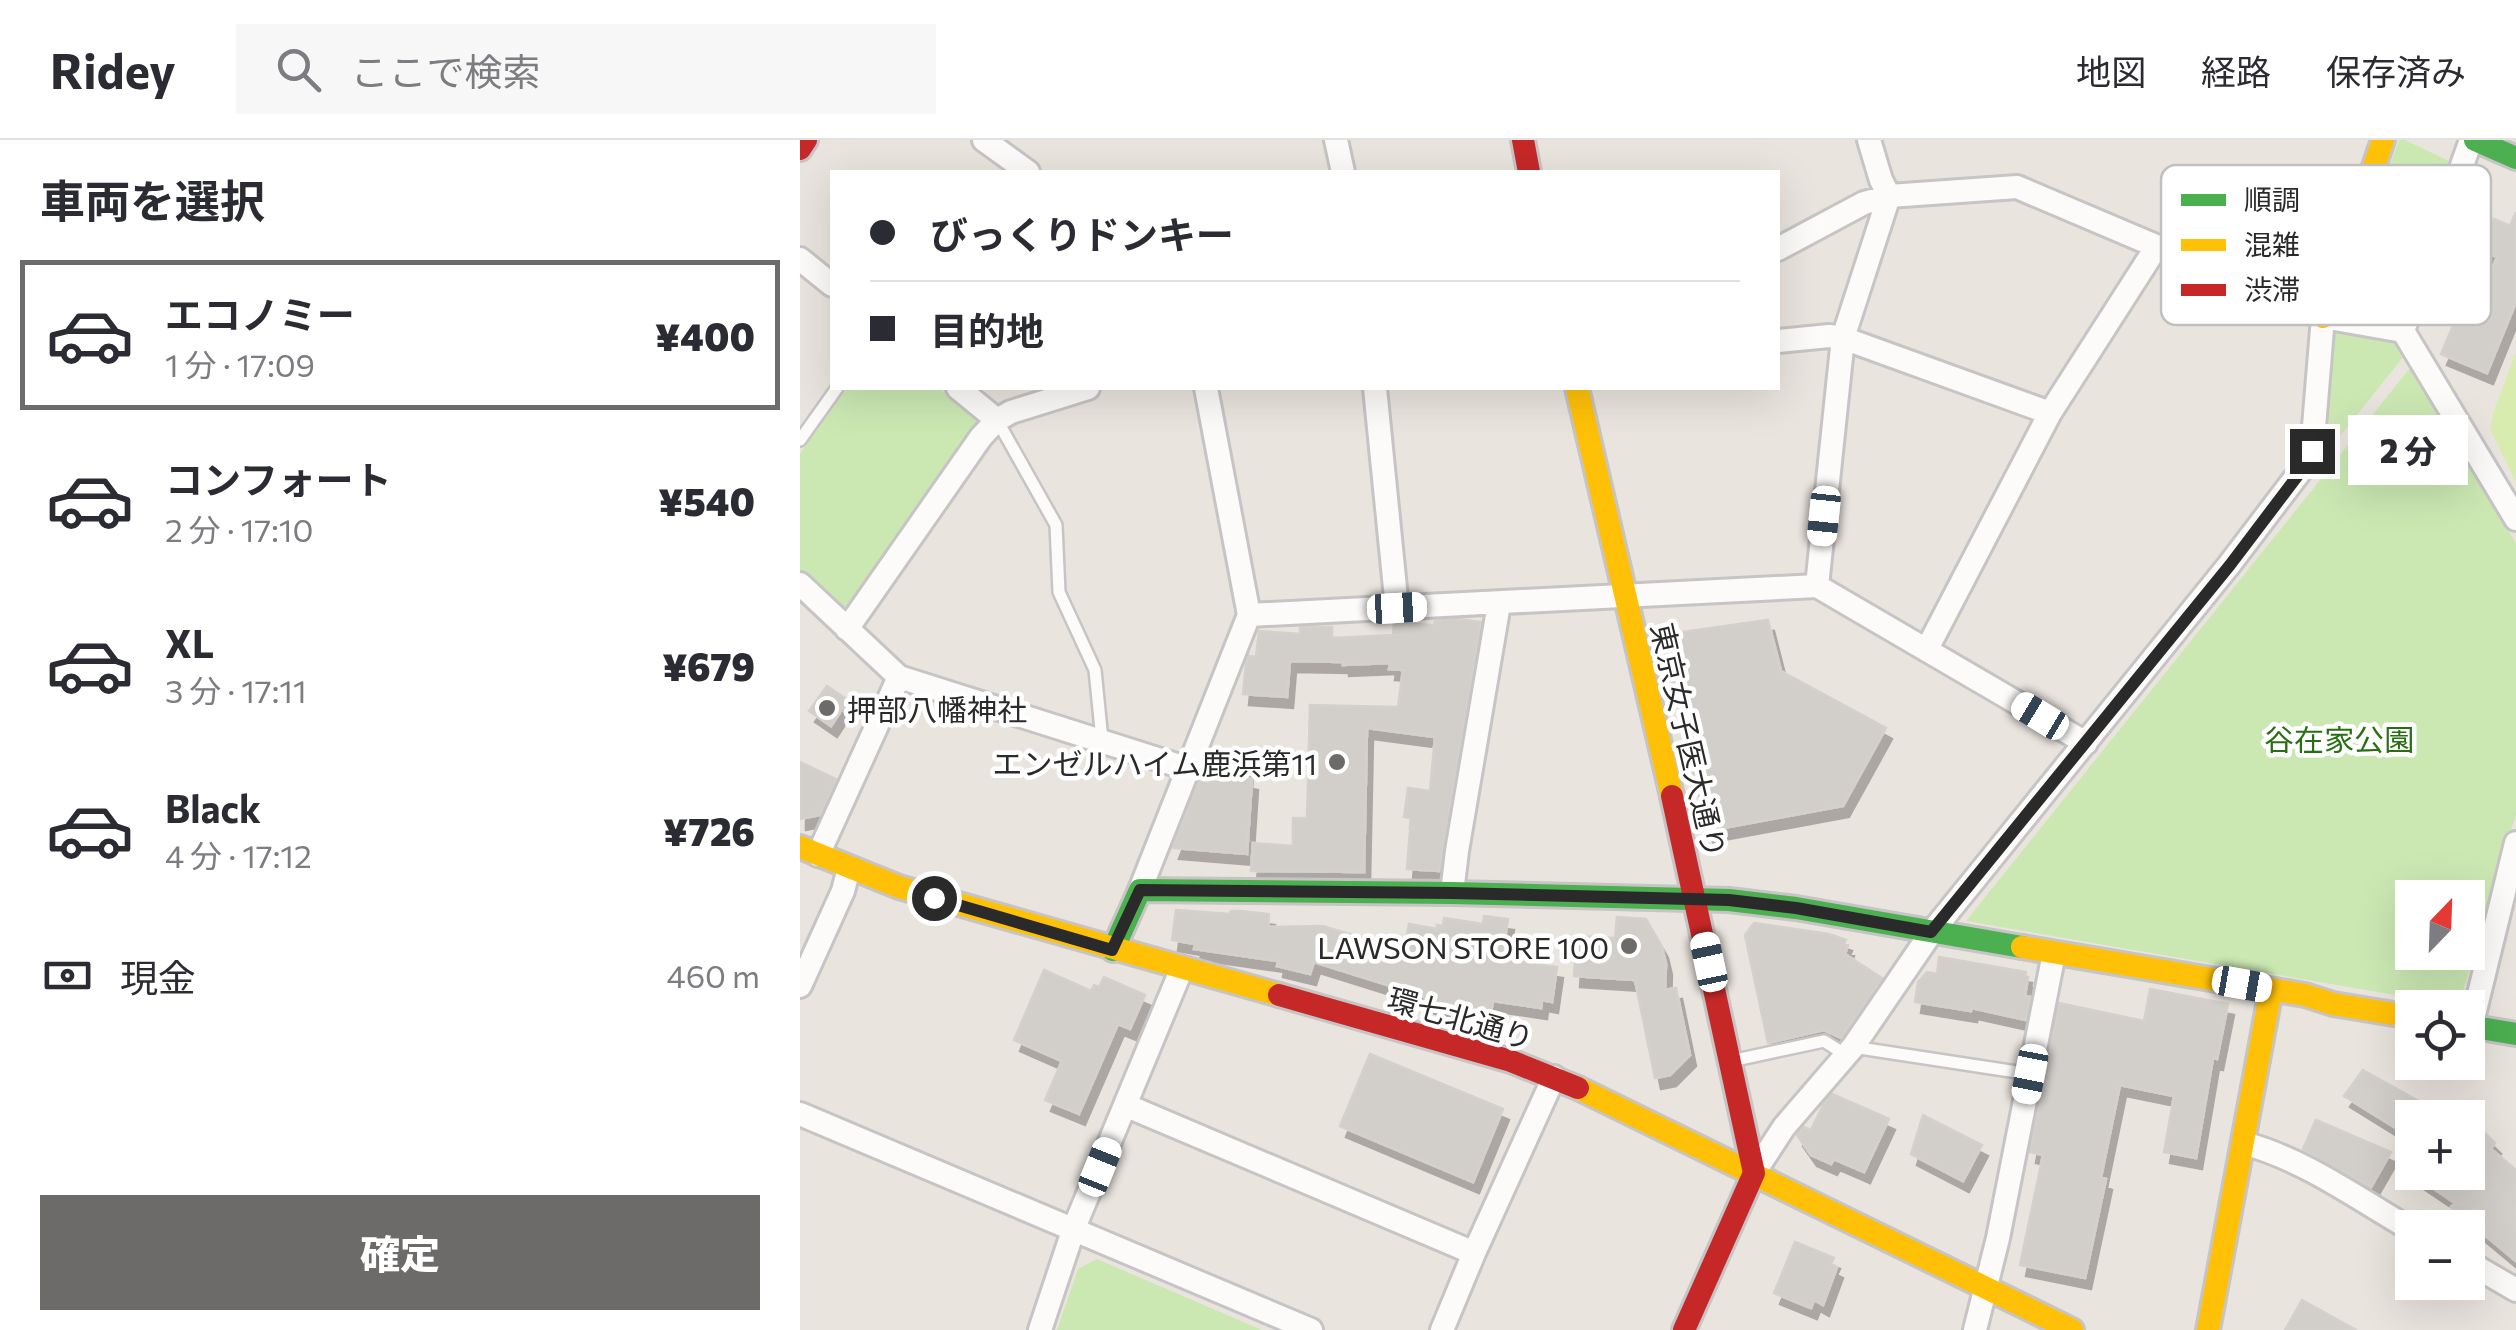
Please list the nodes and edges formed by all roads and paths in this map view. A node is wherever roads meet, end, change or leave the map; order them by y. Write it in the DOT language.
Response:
graph roads {
  1 [pos="806,140"];
  2 [pos="984,140"];
  3 [pos="1336,140"];
  4 [pos="1522,140"];
  5 [pos="1869,140"];
  6 [pos="2383,140"];
  7 [pos="2473,140"];
  8 [pos="800,149"];
  9 [pos="2516,158"];
  10 [pos="2375,165"];
  11 [pos="2464,165"];
  12 [pos="1025,170"];
  13 [pos="1343,170"];
  14 [pos="1529,170"];
  15 [pos="1889,196"];
  16 [pos="2157,246"];
  17 [pos="1780,248"];
  18 [pos="2161,248"];
  19 [pos="800,259"];
  20 [pos="830,284"];
  21 [pos="2322,325"];
  22 [pos="2369,325"];
  23 [pos="2405,325"];
  24 [pos="2403,331"];
  25 [pos="1843,338"];
  26 [pos="1780,341"];
  27 [pos="836,390"];
  28 [pos="960,390"];
  29 [pos="1082,390"];
  30 [pos="1206,390"];
  31 [pos="1375,390"];
  32 [pos="1577,390"];
  33 [pos="2050,413"];
  34 [pos="997,420"];
  35 [pos="800,440"];
  36 [pos="2516,519"];
  37 [pos="800,584"];
  38 [pos="1817,586"];
  39 [pos="1626,597"];
  40 [pos="1499,604"];
  41 [pos="1397,608"];
  42 [pos="1249,615"];
  43 [pos="847,629"];
  44 [pos="1927,649"];
  45 [pos="898,676"];
  46 [pos="1102,740"];
  47 [pos="2086,744"];
  48 [pos="1190,769"];
  49 [pos="2516,844"];
  50 [pos="809,851"];
  51 [pos="849,868"];
  52 [pos="1140,890"];
  53 [pos="1452,893"];
  54 [pos="1696,900"];
  55 [pos="1931,932"];
  56 [pos="1112,950"];
  57 [pos="2054,953"];
  58 [pos="1182,968"];
  59 [pos="800,986"];
  60 [pos="2271,990"];
  61 [pos="2478,990"];
  62 [pos="2395,1014"];
  63 [pos="2485,1029"];
  64 [pos="2516,1034"];
  65 [pos="1849,1051"];
  66 [pos="1731,1061"];
  67 [pos="2030,1074"];
  68 [pos="1554,1077"];
  69 [pos="1125,1105"];
  70 [pos="800,1114"];
  71 [pos="2243,1143"];
  72 [pos="1754,1173"];
  73 [pos="2395,1220"];
  74 [pos="1074,1228"];
  75 [pos="1474,1253"];
  76 [pos="2485,1272"];
  77 [pos="1986,1287"];
  78 [pos="2516,1290"];
  79 [pos="1040,1330"];
  80 [pos="1311,1330"];
  81 [pos="1442,1330"];
  82 [pos="1684,1330"];
  83 [pos="1975,1330"];
  84 [pos="2072,1330"];
  85 [pos="2208,1330"];
  1 -- 8 [label="street"];
  2 -- 12 [label="street"];
  3 -- 13 [label="street"];
  4 -- 14 [label="street"];
  5 -- 15 [label="street"];
  6 -- 10 [label="street"];
  7 -- 9 [label="street"];
  7 -- 11 [label="street"];
  15 -- 16 [label="street"];
  15 -- 17 [label="street"];
  15 -- 25 [label="street"];
  16 -- 18 [label="street"];
  16 -- 33 [label="street"];
  19 -- 20 [label="street"];
  21 -- 47 [label="street"];
  22 -- 24 [label="street"];
  23 -- 24 [label="street"];
  24 -- 36 [label="street"];
  25 -- 26 [label="street"];
  25 -- 33 [label="street"];
  25 -- 38 [label="street"];
  27 -- 35 [label="lane"];
  28 -- 34 [label="street"];
  29 -- 34 [label="street"];
  30 -- 42 [label="street"];
  31 -- 41 [label="street"];
  32 -- 39 [label="street, 東京女子医大通り"];
  33 -- 44 [label="street"];
  34 -- 43 [label="street"];
  34 -- 46 [label="lane"];
  37 -- 43 [label="street"];
  38 -- 39 [label="street"];
  38 -- 44 [label="street"];
  39 -- 40 [label="street"];
  39 -- 54 [label="street, 東京女子医大通り"];
  40 -- 41 [label="street"];
  40 -- 53 [label="street"];
  41 -- 42 [label="street"];
  42 -- 48 [label="street"];
  43 -- 45 [label="street"];
  44 -- 47 [label="street"];
  45 -- 46 [label="street"];
  45 -- 50 [label="street"];
  46 -- 48 [label="street"];
  47 -- 55 [label="street"];
  48 -- 52 [label="street"];
  49 -- 61 [label="street"];
  50 -- 51 [label="street, 環七北通り"];
  51 -- 56 [label="street, 環七北通り"];
  51 -- 59 [label="street"];
  52 -- 53 [label="street"];
  52 -- 56 [label="street"];
  53 -- 54 [label="street"];
  54 -- 55 [label="street"];
  54 -- 66 [label="street, 東京女子医大通り"];
  55 -- 57 [label="street"];
  55 -- 65 [label="street"];
  56 -- 58 [label="street, 環七北通り"];
  57 -- 60 [label="street"];
  57 -- 67 [label="street"];
  58 -- 68 [label="street, 環七北通り"];
  58 -- 69 [label="street"];
  60 -- 62 [label="street"];
  60 -- 71 [label="street"];
  63 -- 64 [label="street"];
  65 -- 66 [label="lane"];
  65 -- 67 [label="lane"];
  65 -- 72 [label="street"];
  66 -- 72 [label="street, 東京女子医大通り"];
  67 -- 77 [label="street"];
  68 -- 72 [label="street, 環七北通り"];
  68 -- 75 [label="street"];
  69 -- 74 [label="street"];
  69 -- 75 [label="street"];
  70 -- 74 [label="street"];
  71 -- 73 [label="street"];
  71 -- 85 [label="street"];
  72 -- 77 [label="street, 環七北通り"];
  72 -- 82 [label="street"];
  74 -- 79 [label="street"];
  74 -- 80 [label="street"];
  75 -- 81 [label="street"];
  76 -- 78 [label="street"];
  77 -- 83 [label="street"];
  77 -- 84 [label="street, 環七北通り"];
}
